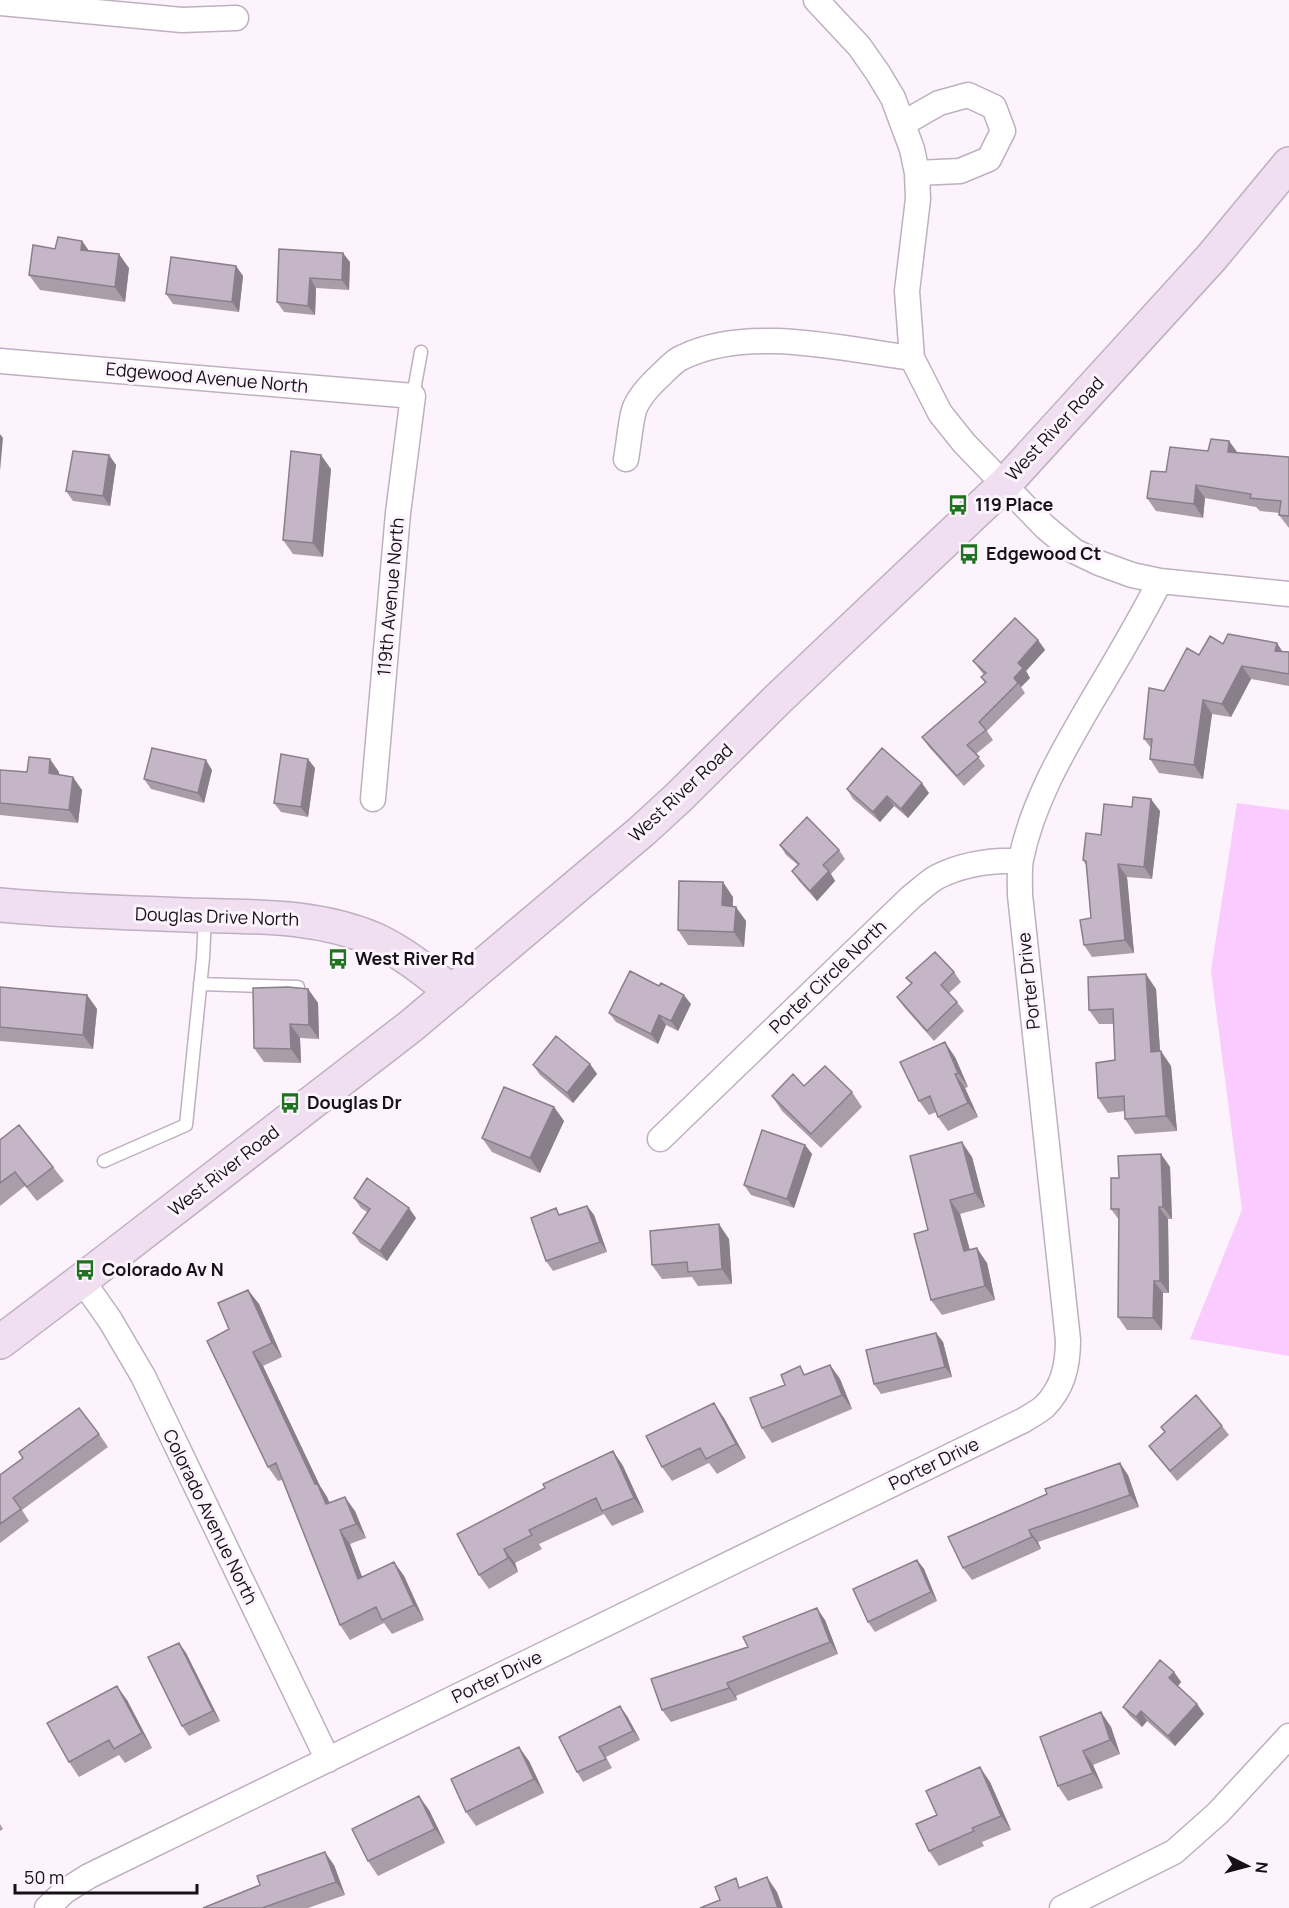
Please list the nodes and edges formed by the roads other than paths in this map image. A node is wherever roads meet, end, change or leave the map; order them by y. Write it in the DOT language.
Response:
graph roads {
  1 [pos="816,0"];
  2 [pos="0,3"];
  3 [pos="236,18"];
  4 [pos="904,123"];
  5 [pos="1289,164"];
  6 [pos="917,173"];
  7 [pos="421,352"];
  8 [pos="912,358"];
  9 [pos="0,361"];
  10 [pos="414,396"];
  11 [pos="626,459"];
  12 [pos="1004,485"];
  13 [pos="1160,581"];
  14 [pos="1289,594"];
  15 [pos="373,799"];
  16 [pos="1020,861"];
  17 [pos="0,905"];
  18 [pos="205,916"];
  19 [pos="200,984"];
  20 [pos="298,987"];
  21 [pos="452,992"];
  22 [pos="660,1139"];
  23 [pos="105,1161"];
  24 [pos="82,1281"];
  25 [pos="0,1342"];
  26 [pos="1289,1736"];
  27 [pos="328,1760"];
  28 [pos="47,1908"];
  29 [pos="1062,1908"];
  1 -- 4 [label="street"];
  2 -- 3 [label="street"];
  4 -- 6 [label="street"];
  4 -- 6 [label="street"];
  5 -- 12 [label="main road, West River Road"];
  6 -- 8 [label="street"];
  7 -- 10 [label="lane"];
  8 -- 11 [label="street"];
  8 -- 12 [label="street"];
  9 -- 10 [label="street, Edgewood Avenue North"];
  10 -- 15 [label="street, 119th Avenue North"];
  12 -- 13 [label="street"];
  12 -- 21 [label="main road, West River Road"];
  13 -- 14 [label="street"];
  13 -- 16 [label="street, Porter Drive"];
  16 -- 22 [label="street, Porter Circle North"];
  16 -- 27 [label="street, Porter Drive"];
  17 -- 18 [label="main road, Douglas Drive North"];
  18 -- 19 [label="lane"];
  18 -- 21 [label="main road, Douglas Drive North"];
  19 -- 20 [label="lane"];
  19 -- 23 [label="lane"];
  21 -- 24 [label="main road, West River Road"];
  24 -- 25 [label="main road, West River Road"];
  24 -- 27 [label="street, Colorado Avenue North"];
  26 -- 29 [label="street"];
  27 -- 28 [label="street, Porter Drive"];
}
